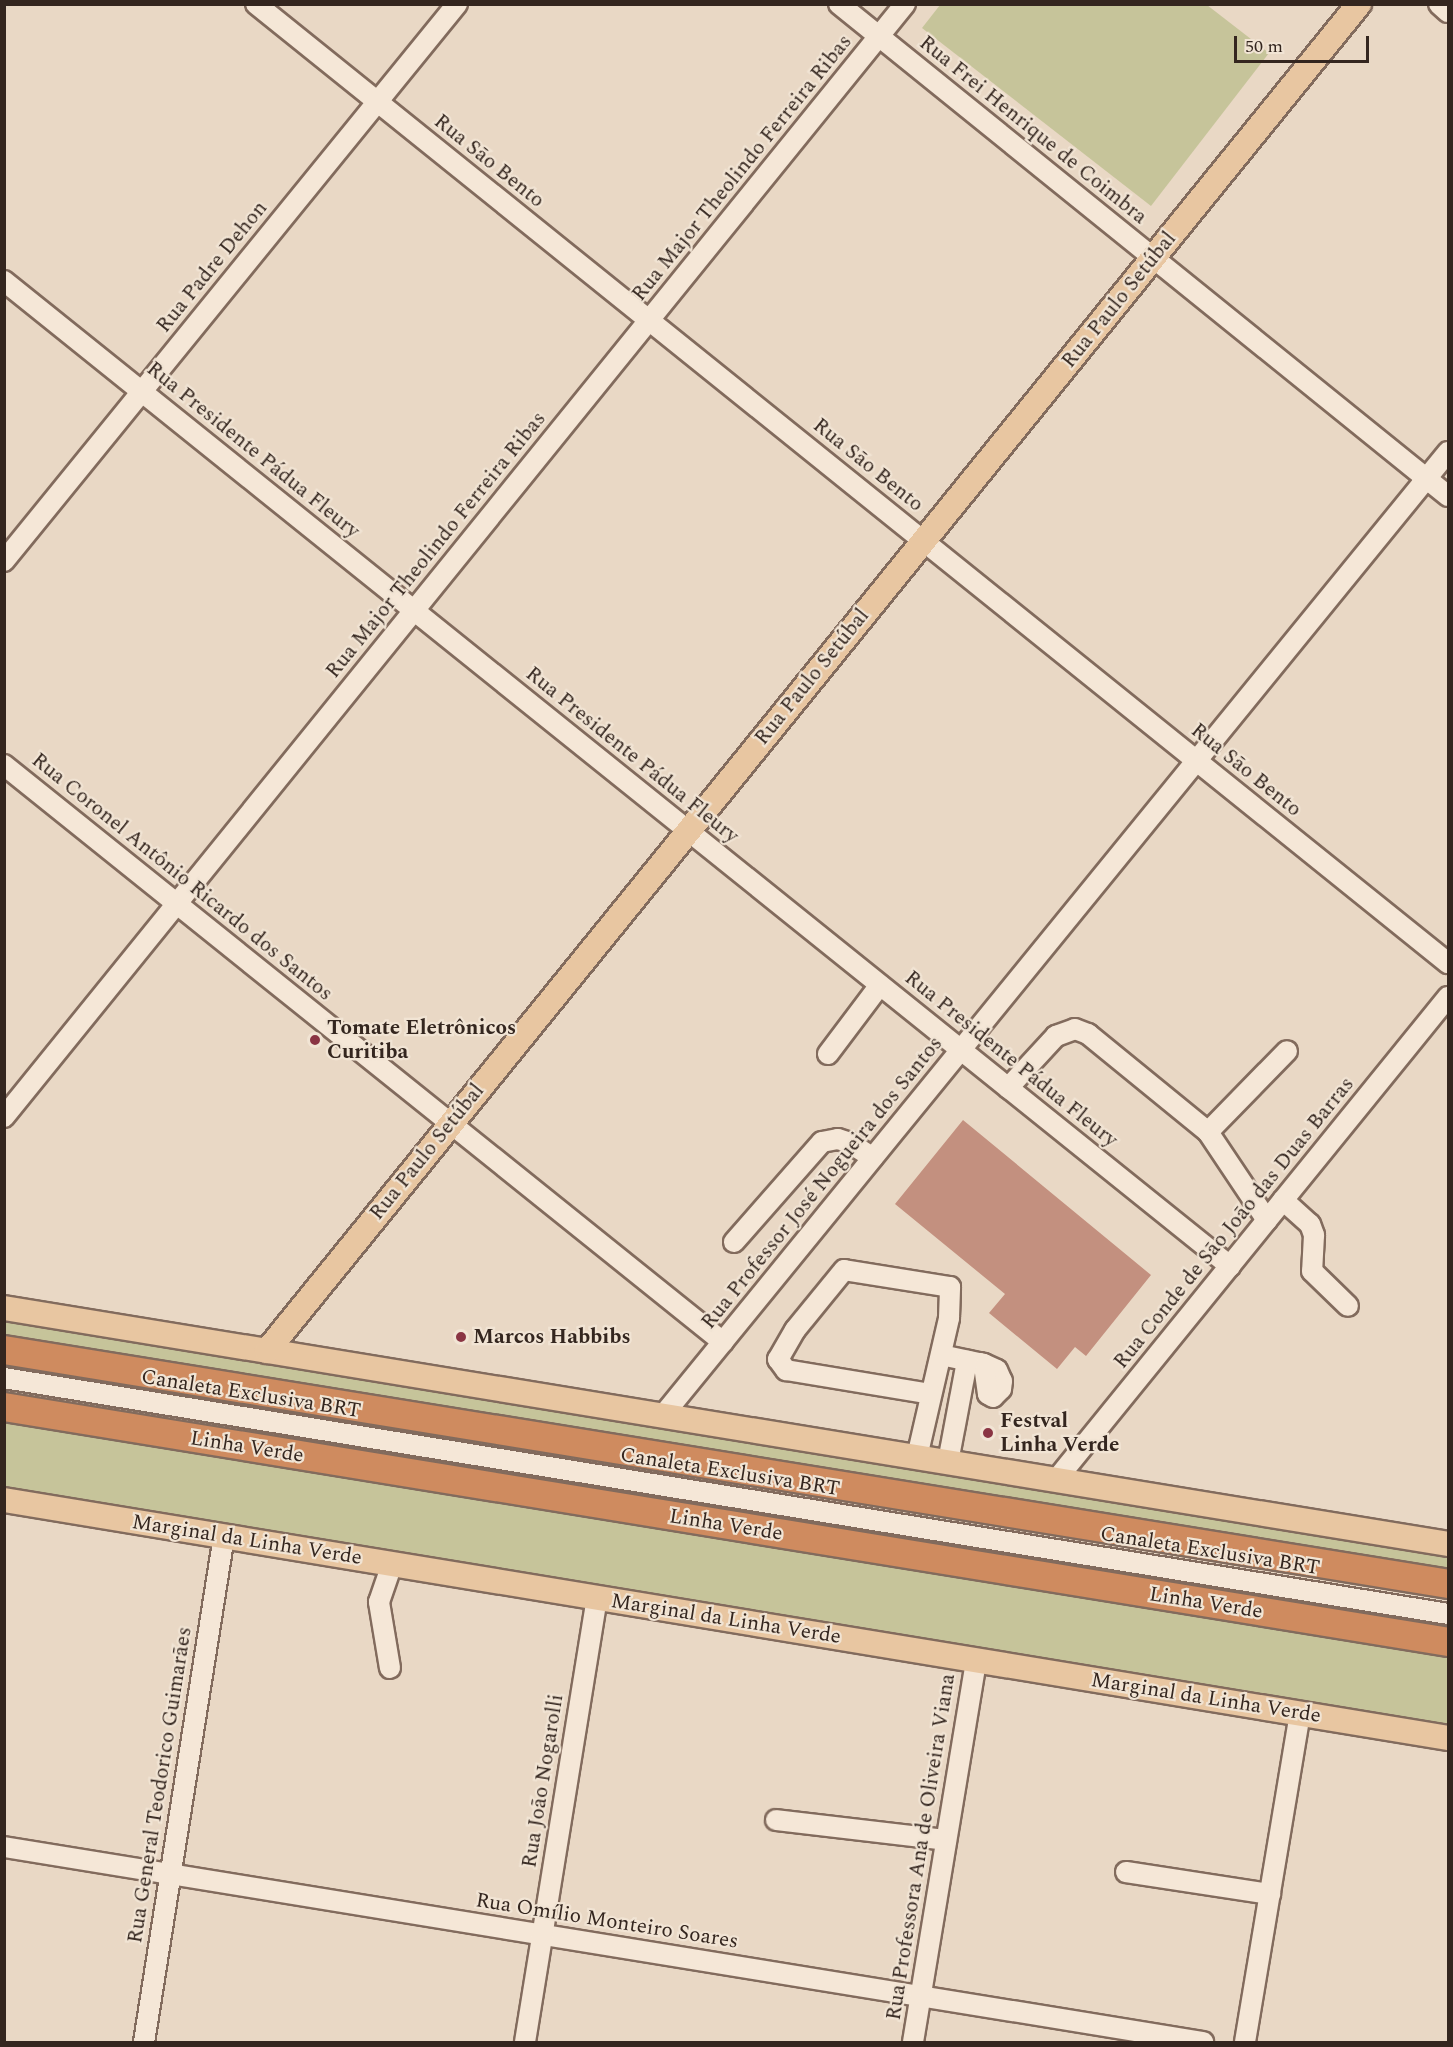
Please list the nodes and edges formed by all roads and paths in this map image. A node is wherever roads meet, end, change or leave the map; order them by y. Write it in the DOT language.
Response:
graph roads {
  1 [pos="256,4"];
  2 [pos="457,4"];
  3 [pos="839,4"];
  4 [pos="904,4"];
  5 [pos="1359,4"];
  6 [pos="1439,4"];
  7 [pos="1449,12"];
  8 [pos="879,36"];
  9 [pos="378,102"];
  10 [pos="1153,258"];
  11 [pos="4,281"];
  12 [pos="649,320"];
  13 [pos="142,392"];
  14 [pos="1449,452"];
  15 [pos="1427,479"];
  16 [pos="1449,496"];
  17 [pos="923,541"];
  18 [pos="4,561"];
  19 [pos="414,610"];
  20 [pos="1197,761"];
  21 [pos="4,765"];
  22 [pos="688,830"];
  23 [pos="177,904"];
  24 [pos="1449,963"];
  25 [pos="880,985"];
  26 [pos="1449,997"];
  27 [pos="961,1050"];
  28 [pos="1287,1050"];
  29 [pos="828,1054"];
  30 [pos="1008,1088"];
  31 [pos="4,1117"];
  32 [pos="450,1123"];
  33 [pos="1208,1132"];
  34 [pos="873,1158"];
  35 [pos="1283,1200"];
  36 [pos="1267,1220"];
  37 [pos="734,1242"];
  38 [pos="1230,1266"];
  39 [pos="1348,1306"];
  40 [pos="4,1308"];
  41 [pos="723,1342"];
  42 [pos="4,1350"];
  43 [pos="267,1351"];
  44 [pos="941,1355"];
  45 [pos="4,1378"];
  46 [pos="931,1394"];
  47 [pos="4,1407"];
  48 [pos="664,1414"];
  49 [pos="917,1457"];
  50 [pos="948,1462"];
  51 [pos="1056,1480"];
  52 [pos="4,1500"];
  53 [pos="224,1536"];
  54 [pos="1449,1544"];
  55 [pos="392,1564"];
  56 [pos="1449,1584"];
  57 [pos="597,1597"];
  58 [pos="1449,1614"];
  59 [pos="1449,1642"];
  60 [pos="976,1660"];
  61 [pos="390,1668"];
  62 [pos="1300,1713"];
  63 [pos="1449,1738"];
  64 [pos="776,1820"];
  65 [pos="946,1840"];
  66 [pos="4,1847"];
  67 [pos="1126,1872"];
  68 [pos="171,1874"];
  69 [pos="1270,1894"];
  70 [pos="542,1935"];
  71 [pos="920,1996"];
  72 [pos="144,2043"];
  73 [pos="525,2043"];
  74 [pos="913,2043"];
  75 [pos="1203,2043"];
  76 [pos="1245,2043"];
  1 -- 9 [label="street, Rua São Bento"];
  2 -- 9 [label="street, Rua Padre Dehon"];
  3 -- 8 [label="street, Rua Frei Henrique de Coimbra"];
  4 -- 8 [label="street, Rua Major Theolindo Ferreira Ribas"];
  5 -- 10 [label="main road, Rua Paulo Setúbal"];
  6 -- 7 [label="street"];
  8 -- 10 [label="street, Rua Frei Henrique de Coimbra"];
  8 -- 12 [label="street, Rua Major Theolindo Ferreira Ribas"];
  9 -- 12 [label="street, Rua São Bento"];
  9 -- 13 [label="street, Rua Padre Dehon"];
  10 -- 15 [label="street, Rua Frei Henrique de Coimbra"];
  10 -- 17 [label="main road, Rua Paulo Setúbal"];
  11 -- 13 [label="street, Rua Presidente Pádua Fleury"];
  12 -- 17 [label="street, Rua São Bento"];
  12 -- 19 [label="street, Rua Major Theolindo Ferreira Ribas"];
  13 -- 18 [label="street, Rua Padre Dehon"];
  13 -- 19 [label="street, Rua Presidente Pádua Fleury"];
  14 -- 15 [label="street, Rua Professor José Nogueira dos Santos"];
  15 -- 16 [label="street, Rua Frei Henrique de Coimbra"];
  15 -- 20 [label="street, Rua Professor José Nogueira dos Santos"];
  17 -- 20 [label="street, Rua São Bento"];
  17 -- 22 [label="main road, Rua Paulo Setúbal"];
  19 -- 22 [label="street, Rua Presidente Pádua Fleury"];
  19 -- 23 [label="street, Rua Major Theolindo Ferreira Ribas"];
  20 -- 24 [label="street, Rua São Bento"];
  20 -- 27 [label="street, Rua Professor José Nogueira dos Santos"];
  21 -- 23 [label="street, Rua Coronel Antônio Ricardo dos Santos"];
  22 -- 25 [label="street, Rua Presidente Pádua Fleury"];
  22 -- 32 [label="main road, Rua Paulo Setúbal"];
  23 -- 31 [label="street, Rua Major Theolindo Ferreira Ribas"];
  23 -- 32 [label="street, Rua Coronel Antônio Ricardo dos Santos"];
  25 -- 27 [label="street, Rua Presidente Pádua Fleury"];
  25 -- 29 [label="street"];
  26 -- 35 [label="street, Rua Conde de São João das Duas Barras"];
  27 -- 30 [label="street, Rua Presidente Pádua Fleury"];
  27 -- 34 [label="street, Rua Professor José Nogueira dos Santos"];
  28 -- 33 [label="street"];
  30 -- 33 [label="street"];
  30 -- 38 [label="street, Rua Presidente Pádua Fleury"];
  32 -- 41 [label="street, Rua Coronel Antônio Ricardo dos Santos"];
  32 -- 43 [label="main road, Rua Paulo Setúbal"];
  33 -- 36 [label="street"];
  34 -- 37 [label="street"];
  34 -- 41 [label="street, Rua Professor José Nogueira dos Santos"];
  35 -- 36 [label="street, Rua Conde de São João das Duas Barras"];
  35 -- 39 [label="street"];
  36 -- 38 [label="street, Rua Conde de São João das Duas Barras"];
  38 -- 51 [label="street, Rua Conde de São João das Duas Barras"];
  40 -- 43 [label="main road"];
  41 -- 48 [label="street, Rua Professor José Nogueira dos Santos"];
  42 -- 56 [label="highway"];
  43 -- 48 [label="main road"];
  44 -- 46 [label="street"];
  44 -- 46 [label="street"];
  44 -- 50 [label="street"];
  45 -- 58 [label="street, Canaleta Exclusiva BRT"];
  46 -- 49 [label="street"];
  47 -- 59 [label="highway, Linha Verde"];
  48 -- 49 [label="main road"];
  49 -- 50 [label="main road"];
  50 -- 51 [label="main road"];
  51 -- 54 [label="main road"];
  52 -- 53 [label="main road, Marginal da Linha Verde"];
  53 -- 55 [label="main road, Marginal da Linha Verde"];
  53 -- 68 [label="street, Rua General Teodorico Guimarães"];
  55 -- 57 [label="main road, Marginal da Linha Verde"];
  55 -- 61 [label="street"];
  57 -- 60 [label="main road, Marginal da Linha Verde"];
  57 -- 70 [label="street, Rua João Nogarolli"];
  60 -- 62 [label="main road, Marginal da Linha Verde"];
  60 -- 65 [label="street, Rua Professora Ana de Oliveira Viana"];
  62 -- 63 [label="main road, Marginal da Linha Verde"];
  62 -- 69 [label="street"];
  64 -- 65 [label="street"];
  65 -- 71 [label="street, Rua Professora Ana de Oliveira Viana"];
  66 -- 68 [label="street, Rua Omílio Monteiro Soares"];
  67 -- 69 [label="street"];
  68 -- 70 [label="street, Rua Omílio Monteiro Soares"];
  68 -- 72 [label="street, Rua General Teodorico Guimarães"];
  69 -- 76 [label="street"];
  70 -- 71 [label="street, Rua Omílio Monteiro Soares"];
  70 -- 73 [label="street, Rua João Nogarolli"];
  71 -- 74 [label="street, Rua Professora Ana de Oliveira Viana"];
  71 -- 75 [label="street, Rua Omílio Monteiro Soares"];
}
